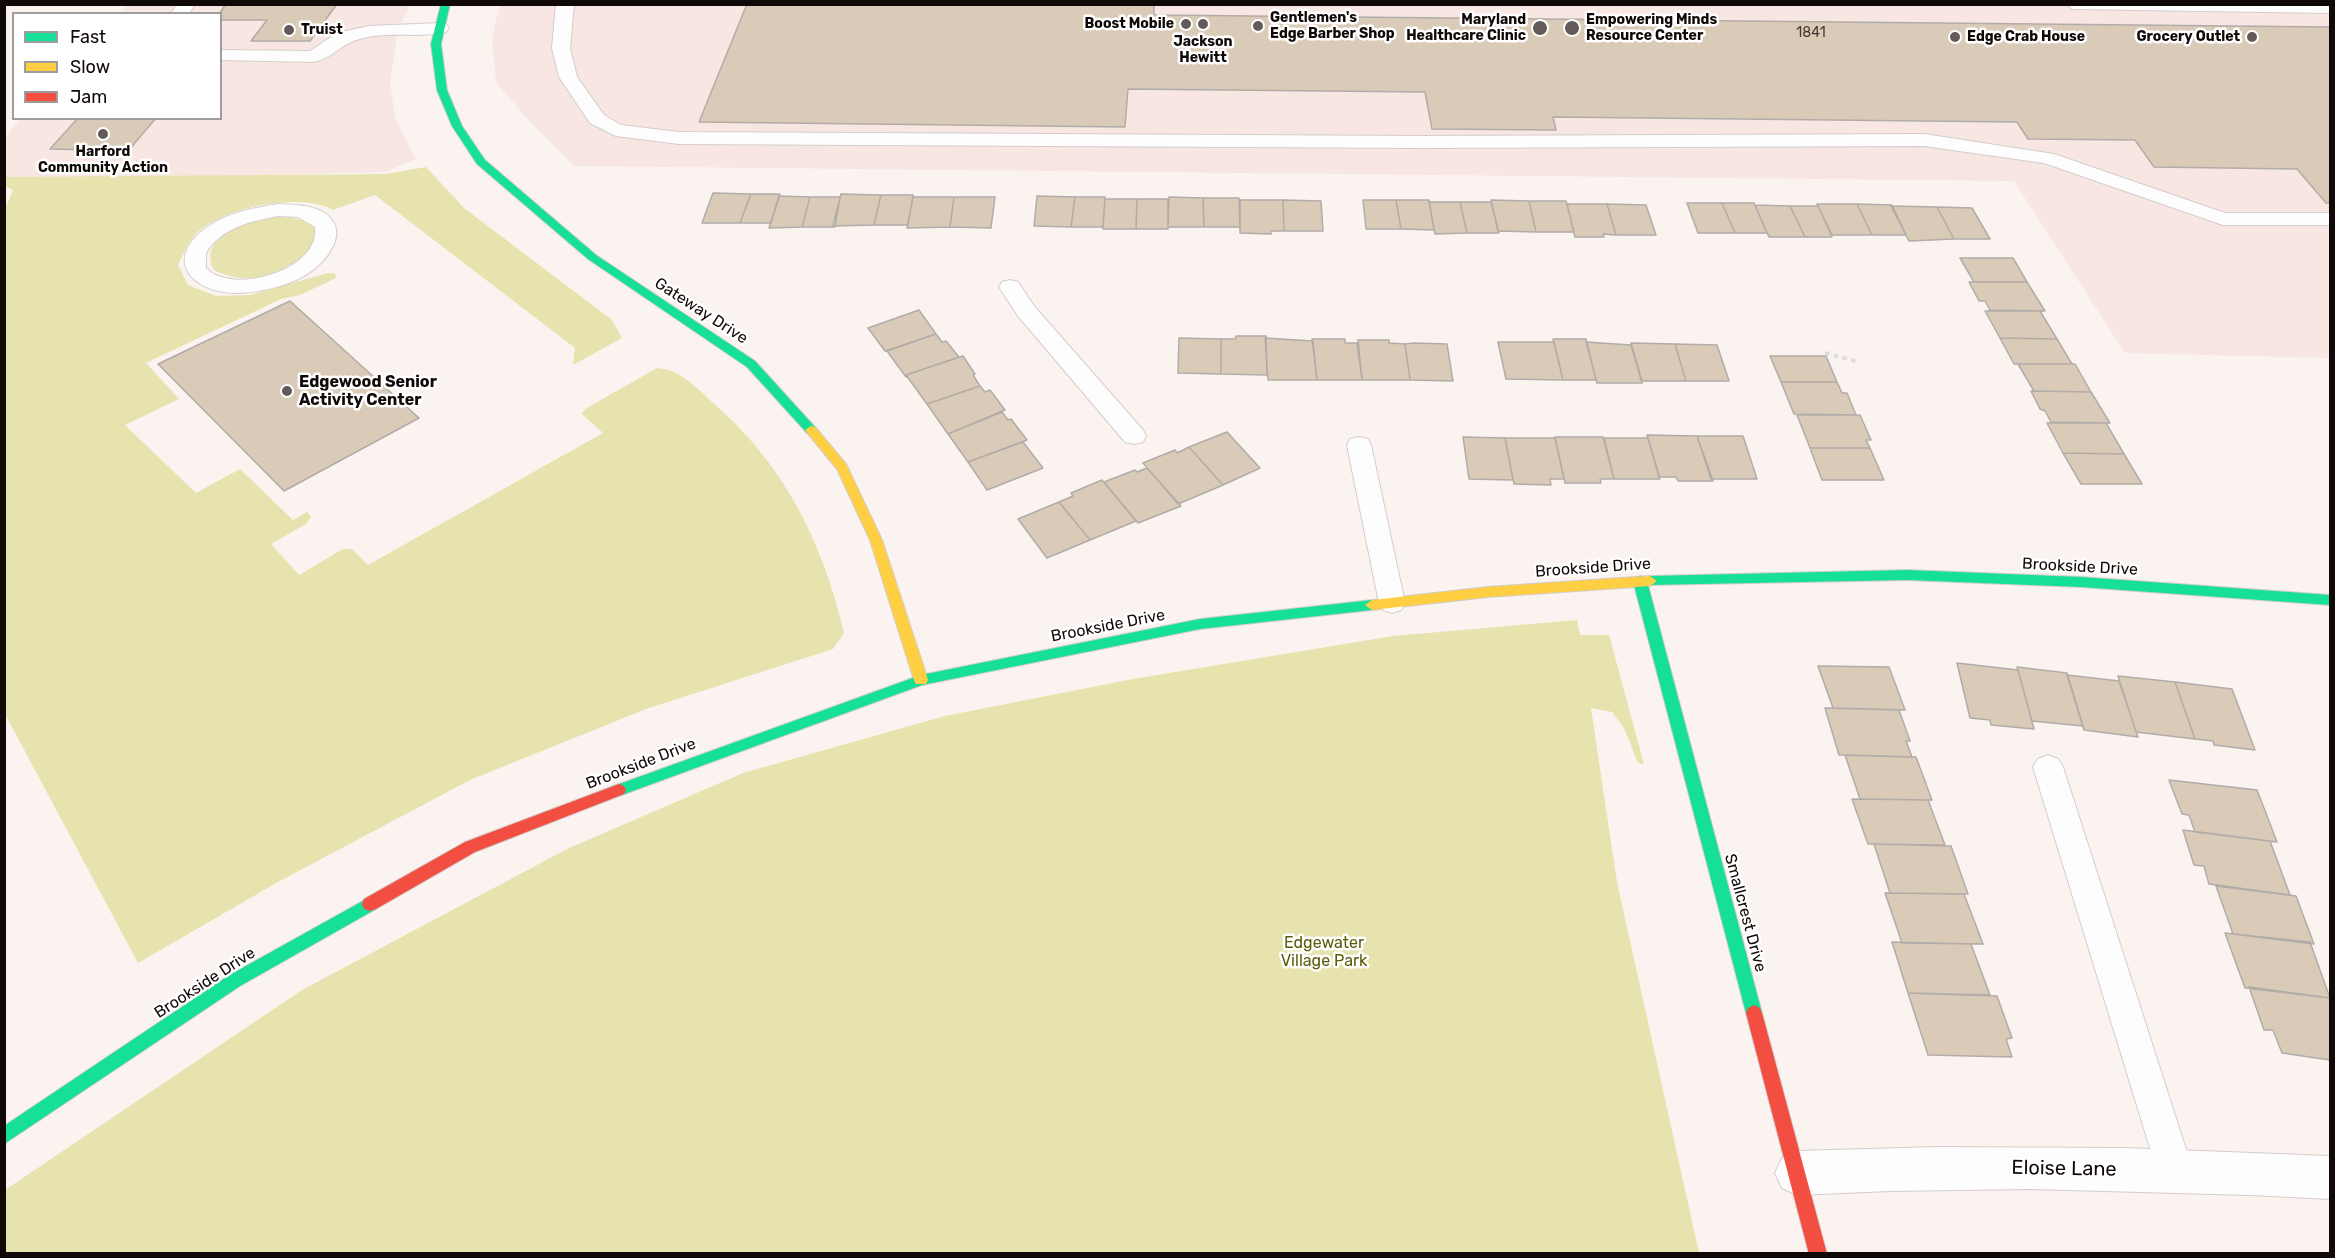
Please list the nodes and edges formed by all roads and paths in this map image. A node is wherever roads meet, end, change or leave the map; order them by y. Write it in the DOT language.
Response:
graph roads {
  1 [pos="446,4"];
  2 [pos="566,4"];
  3 [pos="2073,4"];
  4 [pos="2331,8"];
  5 [pos="440,28"];
  6 [pos="222,54"];
  7 [pos="300,211"];
  8 [pos="2331,219"];
  9 [pos="1010,287"];
  10 [pos="1825,353"];
  11 [pos="1859,362"];
  12 [pos="1134,436"];
  13 [pos="1359,445"];
  14 [pos="1640,581"];
  15 [pos="2331,600"];
  16 [pos="1392,603"];
  17 [pos="921,680"];
  18 [pos="2048,767"];
  19 [pos="4,1137"];
  20 [pos="2175,1171"];
  21 [pos="1797,1173"];
  22 [pos="2331,1178"];
  23 [pos="1818,1254"];
  1 -- 5 [label="street, Gateway Drive"];
  2 -- 8 [label="lane"];
  3 -- 4 [label="lane"];
  5 -- 6 [label="lane"];
  5 -- 17 [label="street, Gateway Drive"];
  7 -- 7 [label="lane"];
  9 -- 12 [label="lane"];
  10 -- 11 [label="path"];
  13 -- 16 [label="lane"];
  14 -- 15 [label="street, Brookside Drive"];
  14 -- 16 [label="street, Brookside Drive"];
  14 -- 21 [label="street, Smallcrest Drive"];
  16 -- 17 [label="street, Brookside Drive"];
  17 -- 19 [label="street, Brookside Drive"];
  18 -- 20 [label="lane"];
  20 -- 21 [label="street, Eloise Lane"];
  20 -- 22 [label="street, Eloise Lane"];
  21 -- 23 [label="street, Smallcrest Drive"];
}
